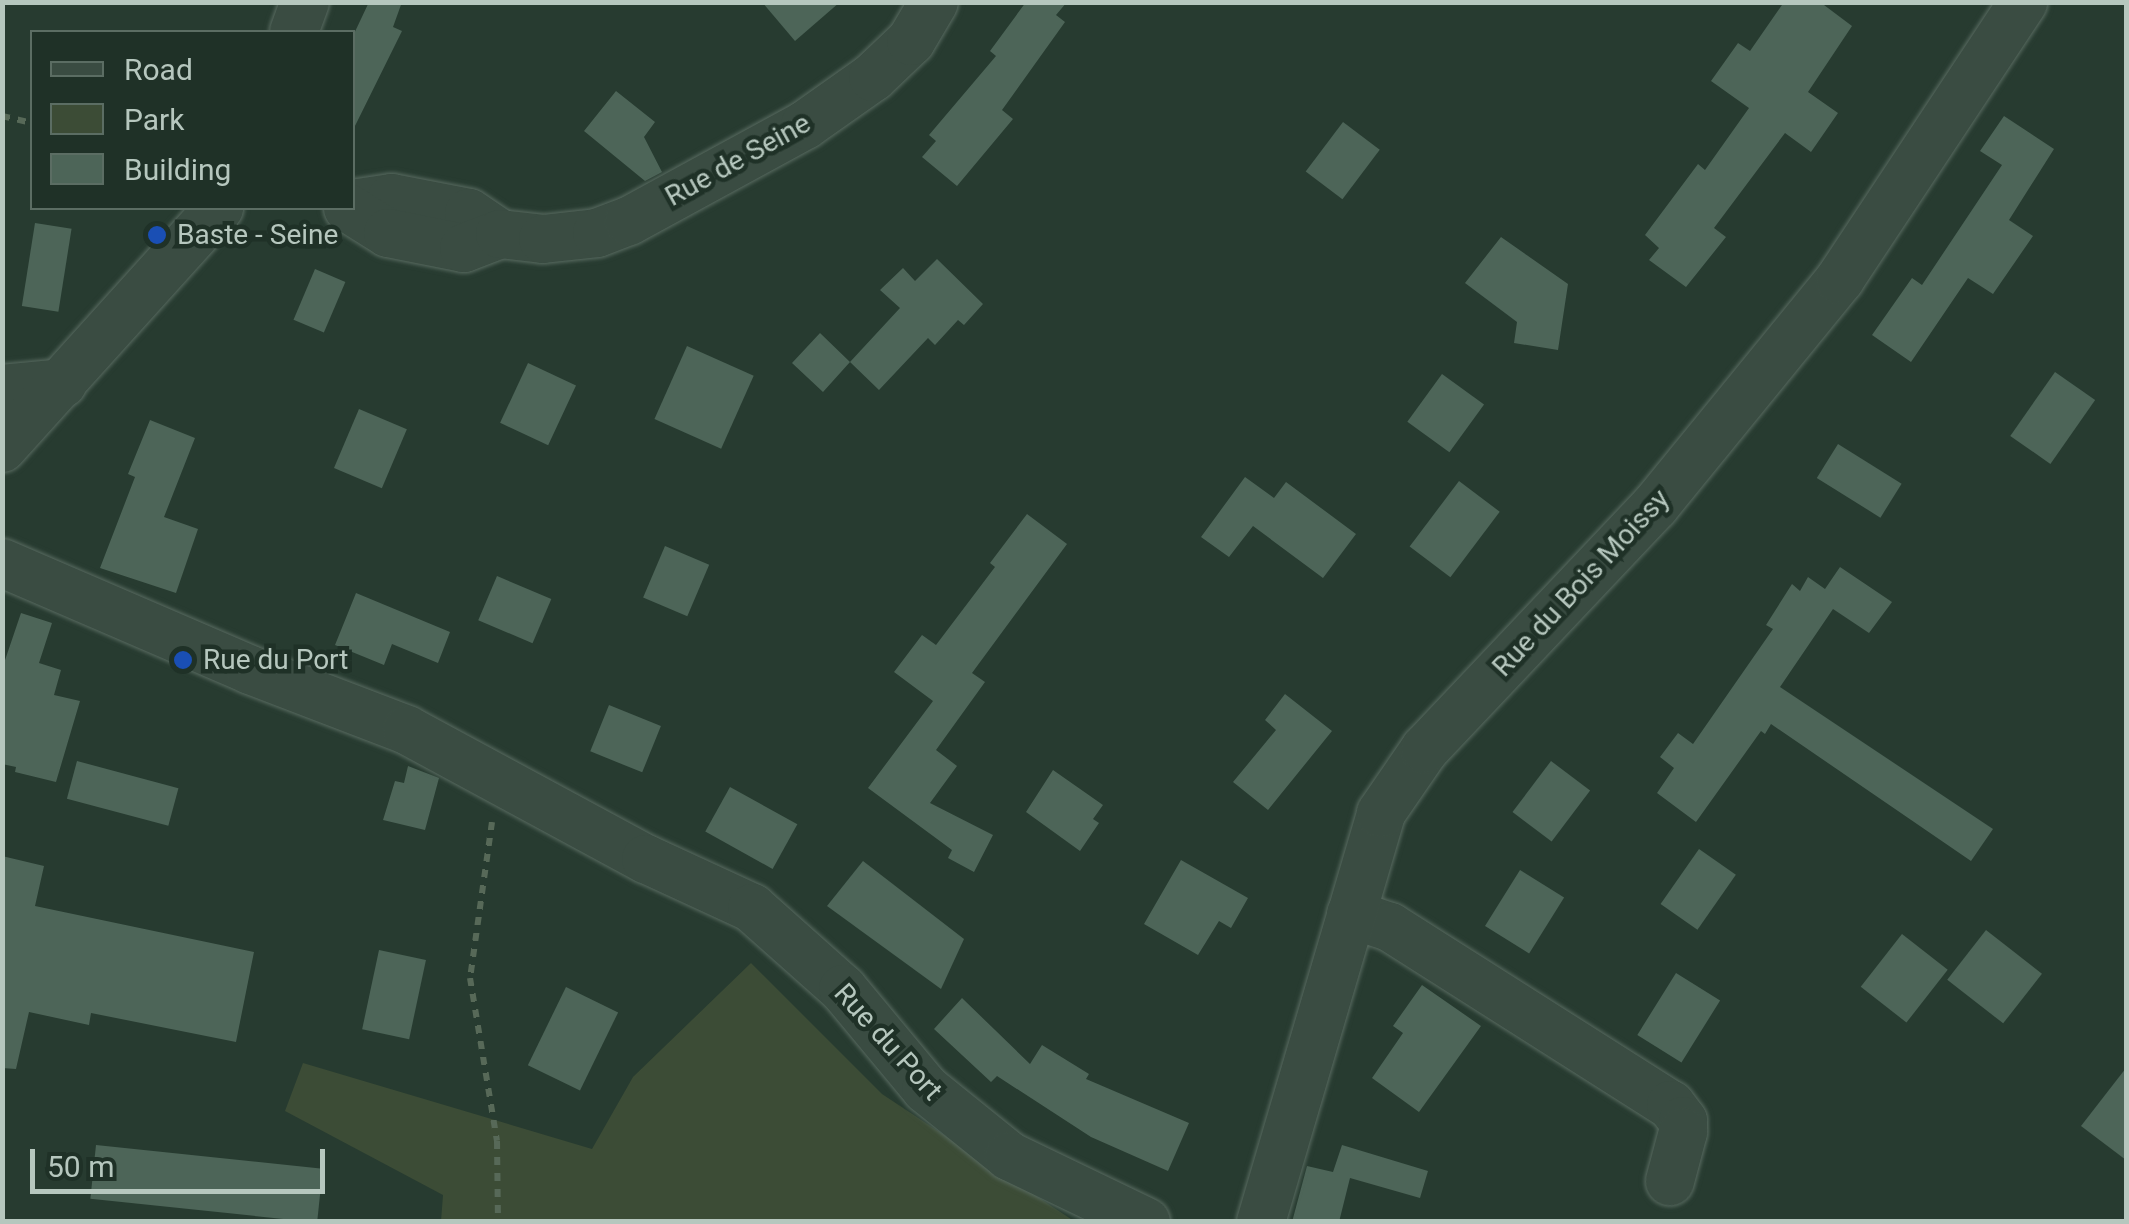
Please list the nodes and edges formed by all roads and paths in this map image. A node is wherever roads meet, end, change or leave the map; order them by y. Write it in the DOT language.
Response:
graph roads {
  1 [pos="305,2"];
  2 [pos="934,2"];
  3 [pos="2023,2"];
  4 [pos="295,30"];
  5 [pos="2,116"];
  6 [pos="30,123"];
  7 [pos="355,209"];
  8 [pos="217,210"];
  9 [pos="63,383"];
  10 [pos="2,389"];
  11 [pos="2,448"];
  12 [pos="12,563"];
  13 [pos="498,780"];
  14 [pos="1352,914"];
  15 [pos="1670,1181"];
  16 [pos="498,1222"];
  17 [pos="1146,1222"];
  18 [pos="1261,1222"];
  1 -- 4 [label="street"];
  2 -- 7 [label="street, Rue de Seine"];
  3 -- 14 [label="street, Rue du Bois Moissy"];
  5 -- 6 [label="path"];
  8 -- 9 [label="street"];
  9 -- 10 [label="street"];
  9 -- 11 [label="street"];
  12 -- 13 [label="street, Rue du Port"];
  13 -- 16 [label="path"];
  13 -- 17 [label="street, Rue du Port"];
  14 -- 15 [label="street"];
  14 -- 18 [label="street, Rue du Bois Moissy"];
}
